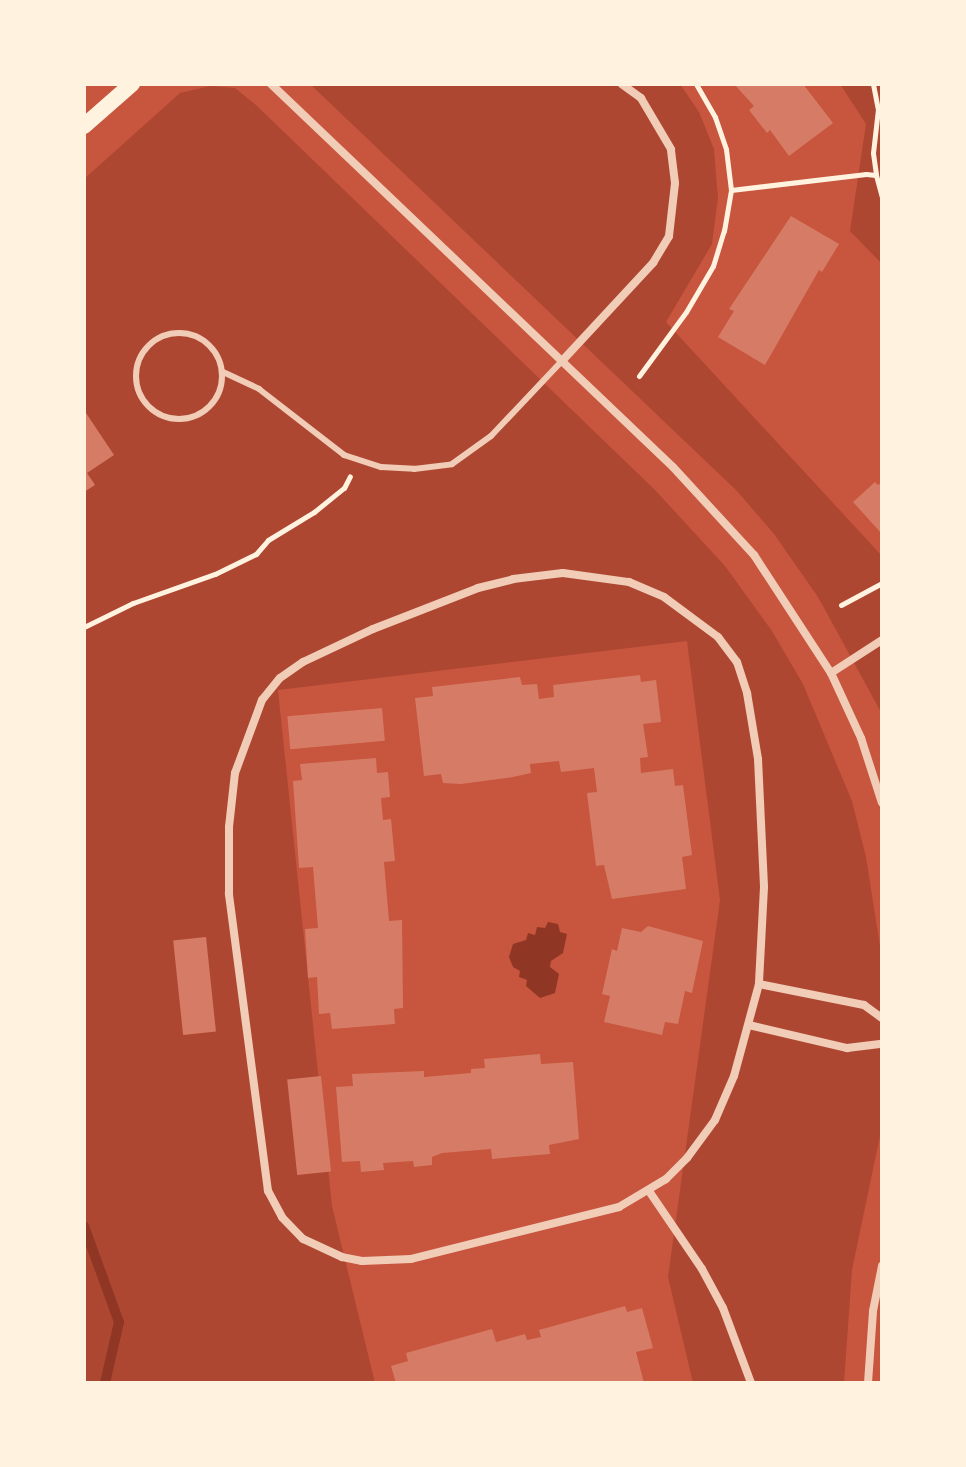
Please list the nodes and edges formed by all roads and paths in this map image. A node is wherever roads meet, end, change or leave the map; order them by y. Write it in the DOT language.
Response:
graph roads {
  1 [pos="132,84"];
  2 [pos="271,84"];
  3 [pos="622,84"];
  4 [pos="696,84"];
  5 [pos="873,84"];
  6 [pos="84,126"];
  7 [pos="876,175"];
  8 [pos="731,190"];
  9 [pos="882,198"];
  10 [pos="562,361"];
  11 [pos="223,372"];
  12 [pos="639,376"];
  13 [pos="359,462"];
  14 [pos="882,583"];
  15 [pos="841,605"];
  16 [pos="84,627"];
  17 [pos="882,640"];
  18 [pos="831,673"];
  19 [pos="882,803"];
  20 [pos="759,984"];
  21 [pos="882,1018"];
  22 [pos="749,1025"];
  23 [pos="882,1044"];
  24 [pos="649,1191"];
  25 [pos="882,1266"];
  26 [pos="751,1383"];
  27 [pos="868,1383"];
  1 -- 6 [label="main road"];
  2 -- 10 [label="street"];
  3 -- 10 [label="street"];
  4 -- 8 [label="path"];
  5 -- 7 [label="path"];
  7 -- 8 [label="path"];
  7 -- 9 [label="path"];
  8 -- 12 [label="path"];
  10 -- 13 [label="lane"];
  10 -- 18 [label="street"];
  11 -- 11 [label="lane"];
  11 -- 13 [label="lane"];
  13 -- 16 [label="path"];
  14 -- 15 [label="path"];
  17 -- 18 [label="street"];
  18 -- 19 [label="street"];
  20 -- 21 [label="street"];
  20 -- 22 [label="street"];
  20 -- 24 [label="street"];
  22 -- 23 [label="street"];
  22 -- 24 [label="street"];
  24 -- 26 [label="street"];
  25 -- 27 [label="street"];
}
